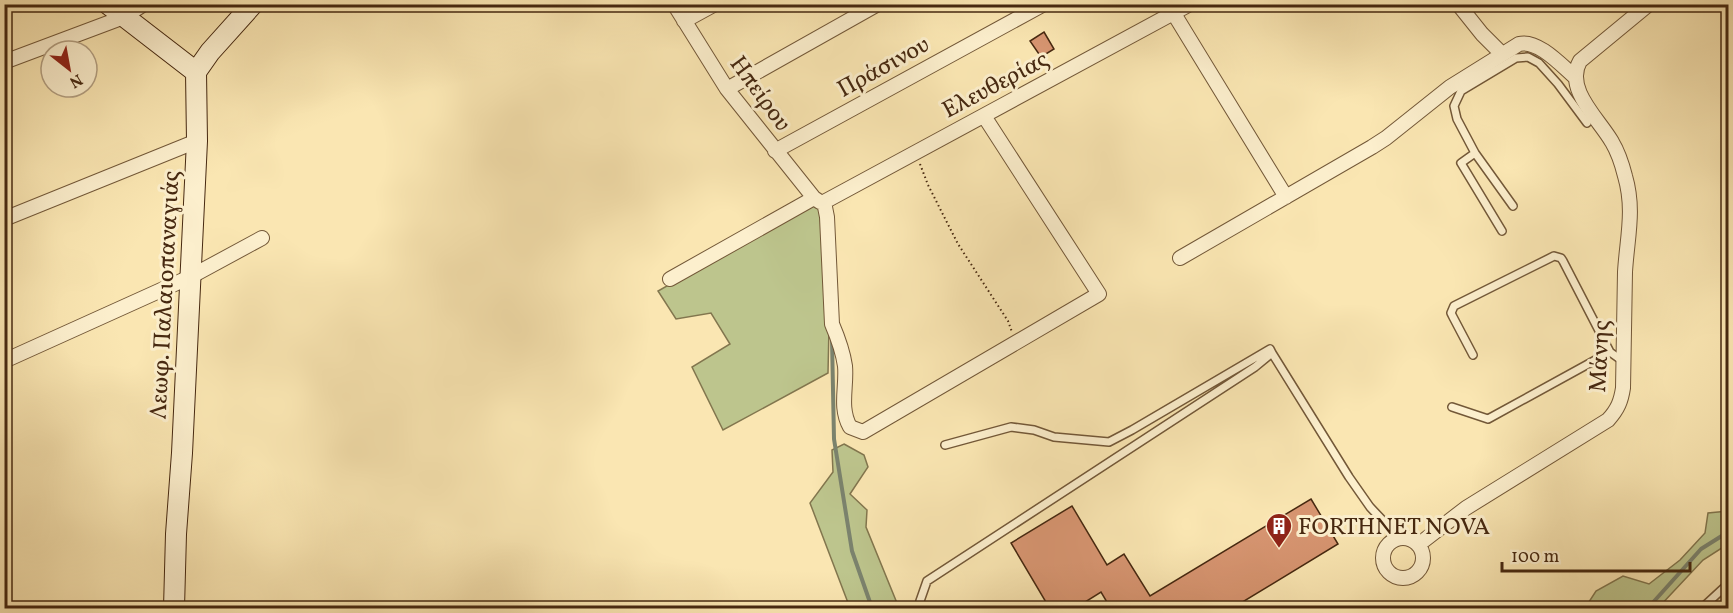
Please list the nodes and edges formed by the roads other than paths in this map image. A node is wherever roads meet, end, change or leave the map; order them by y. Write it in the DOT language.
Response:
graph roads {
  1 [pos="108,4"];
  2 [pos="144,4"];
  3 [pos="253,4"];
  4 [pos="674,4"];
  5 [pos="715,4"];
  6 [pos="879,4"];
  7 [pos="1044,4"];
  8 [pos="1190,4"];
  9 [pos="1458,4"];
  10 [pos="1649,4"];
  11 [pos="1171,9"];
  12 [pos="124,17"];
  13 [pos="684,21"];
  14 [pos="1509,56"];
  15 [pos="4,62"];
  16 [pos="196,72"];
  17 [pos="1576,78"];
  18 [pos="727,89"];
  19 [pos="984,116"];
  20 [pos="1587,123"];
  21 [pos="197,141"];
  22 [pos="775,151"];
  23 [pos="1475,153"];
  24 [pos="1286,197"];
  25 [pos="820,200"];
  26 [pos="1513,206"];
  27 [pos="4,219"];
  28 [pos="1502,231"];
  29 [pos="262,238"];
  30 [pos="1180,258"];
  31 [pos="190,278"];
  32 [pos="670,279"];
  33 [pos="1610,352"];
  34 [pos="1272,353"];
  35 [pos="1473,355"];
  36 [pos="4,361"];
  37 [pos="1624,362"];
  38 [pos="1452,407"];
  39 [pos="945,445"];
  40 [pos="1395,539"];
  41 [pos="1418,545"];
  42 [pos="1728,584"];
  43 [pos="174,609"];
  44 [pos="921,609"];
  45 [pos="1702,609"];
  1 -- 12 [label="street"];
  2 -- 12 [label="street"];
  3 -- 16 [label="street"];
  4 -- 13 [label="street, Ηπείρου"];
  5 -- 13 [label="street"];
  6 -- 18 [label="street"];
  7 -- 22 [label="street, Πράσινου"];
  8 -- 11 [label="street, Ελευθερίας"];
  9 -- 14 [label="street"];
  10 -- 17 [label="street"];
  11 -- 19 [label="street, Ελευθερίας"];
  11 -- 24 [label="street"];
  12 -- 15 [label="street"];
  12 -- 16 [label="street"];
  13 -- 18 [label="street, Ηπείρου"];
  14 -- 17 [label="street, Μάνης"];
  14 -- 20 [label="lane"];
  14 -- 23 [label="lane"];
  14 -- 24 [label="street, Μάνης"];
  16 -- 21 [label="street, Λεωφ. Παλαιοπαναγιάς"];
  17 -- 37 [label="street, Μάνης"];
  18 -- 22 [label="street, Ηπείρου"];
  19 -- 25 [label="street, Ελευθερίας"];
  19 -- 25 [label="street"];
  21 -- 27 [label="street"];
  21 -- 31 [label="street, Λεωφ. Παλαιοπαναγιάς"];
  22 -- 25 [label="street, Ηπείρου"];
  23 -- 26 [label="lane"];
  23 -- 28 [label="lane"];
  24 -- 30 [label="street, Μάνης"];
  25 -- 32 [label="street, Ελευθερίας"];
  29 -- 31 [label="street"];
  31 -- 36 [label="street"];
  31 -- 43 [label="street, Λεωφ. Παλαιοπαναγιάς"];
  33 -- 35 [label="lane"];
  33 -- 37 [label="lane"];
  33 -- 38 [label="lane"];
  34 -- 39 [label="lane"];
  34 -- 40 [label="lane"];
  34 -- 44 [label="lane"];
  37 -- 41 [label="street, Μάνης"];
  40 -- 41 [label="street"];
  40 -- 41 [label="street"];
  42 -- 45 [label="lane"];
}
